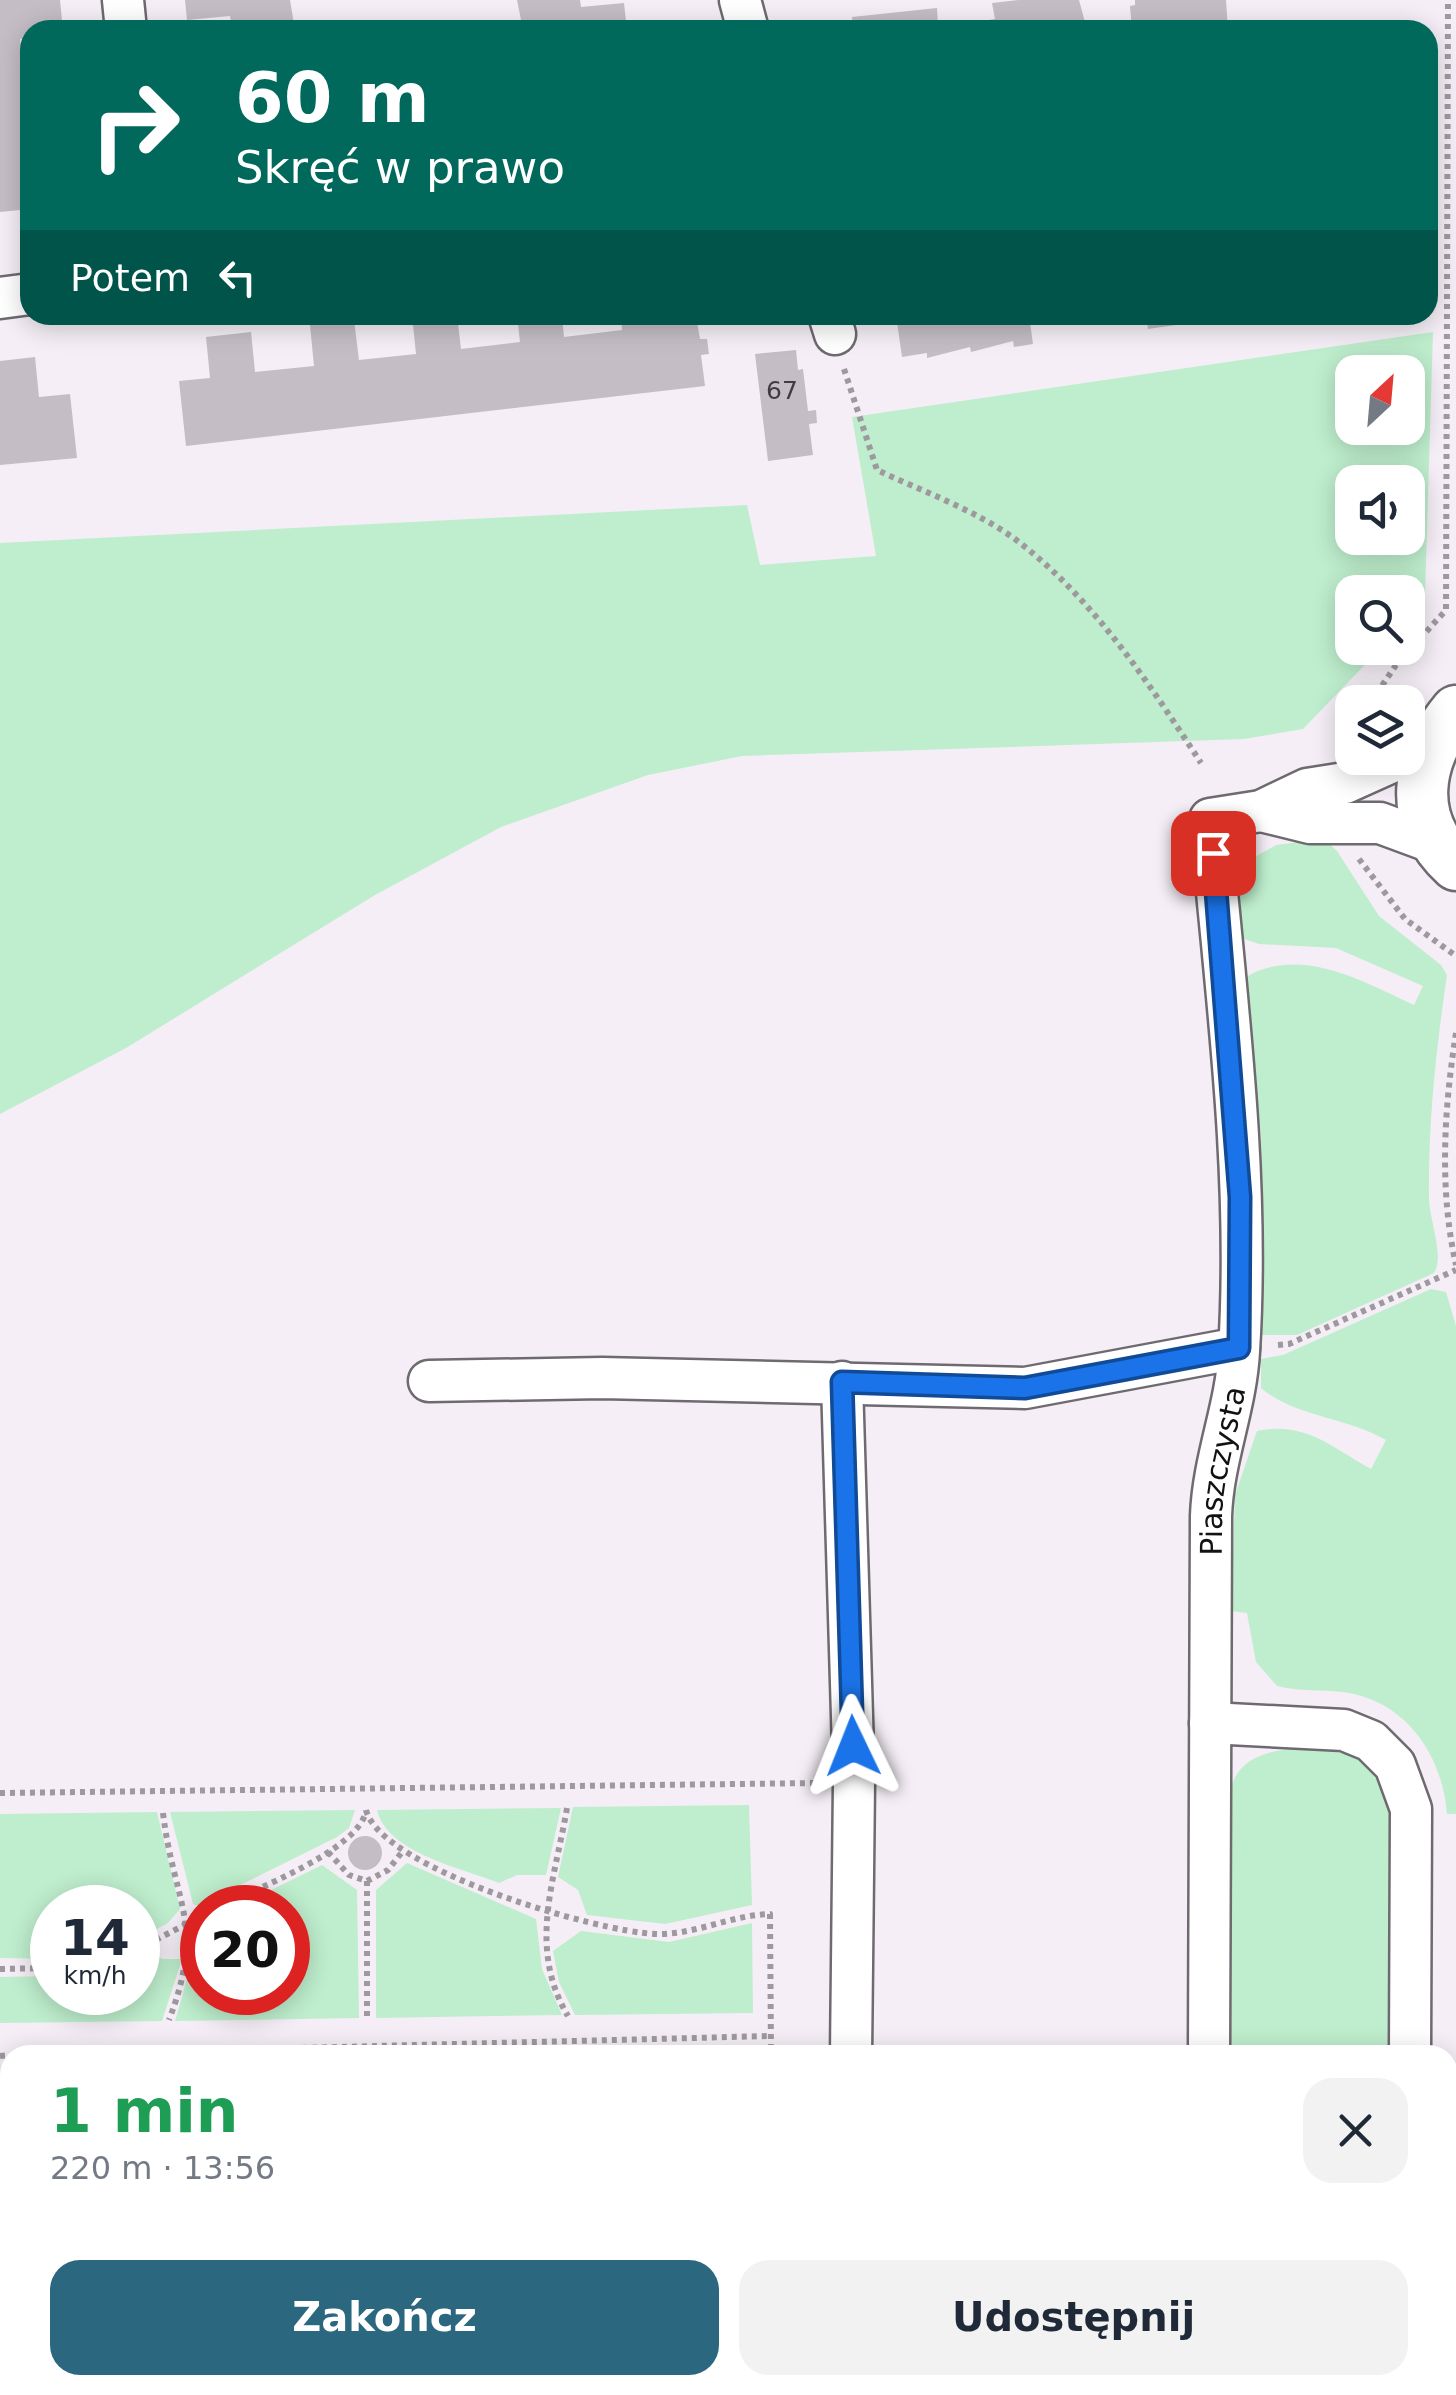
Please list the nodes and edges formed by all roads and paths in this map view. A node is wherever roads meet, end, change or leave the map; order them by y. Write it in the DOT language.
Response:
graph roads {
  1 [pos="1448,0"];
  2 [pos="832,325"];
  3 [pos="1451,595"];
  4 [pos="1382,685"];
  5 [pos="1445,727"];
  6 [pos="1201,763"];
  7 [pos="1261,811"];
  8 [pos="1353,845"];
  9 [pos="1446,854"];
  10 [pos="1456,956"];
  11 [pos="1456,1033"];
  12 [pos="1456,1268"];
  13 [pos="1239,1348"];
  14 [pos="429,1382"];
  15 [pos="842,1382"];
  16 [pos="1210,1723"];
  17 [pos="854,1783"];
  18 [pos="0,1793"];
  19 [pos="566,1808"];
  20 [pos="164,1813"];
  21 [pos="328,1852"];
  22 [pos="402,1852"];
  23 [pos="367,1881"];
  24 [pos="263,1885"];
  25 [pos="180,1886"];
  26 [pos="546,1912"];
  27 [pos="0,1968"];
  28 [pos="30,1968"];
  29 [pos="180,1986"];
  30 [pos="568,2016"];
  31 [pos="367,2018"];
  32 [pos="168,2020"];
  33 [pos="771,2036"];
  34 [pos="416,2045"];
  35 [pos="771,2045"];
  36 [pos="852,2045"];
  37 [pos="1208,2045"];
  38 [pos="1410,2045"];
  1 -- 3 [label="path"];
  2 -- 6 [label="path"];
  3 -- 4 [label="path"];
  5 -- 7 [label="street, Piaszczysta"];
  5 -- 9 [label="main road"];
  7 -- 9 [label="street, Piaszczysta"];
  7 -- 13 [label="street, Piaszczysta"];
  8 -- 10 [label="path"];
  11 -- 12 [label="path"];
  12 -- 13 [label="path"];
  13 -- 15 [label="street"];
  13 -- 16 [label="street, Piaszczysta"];
  14 -- 15 [label="street"];
  15 -- 17 [label="street"];
  16 -- 37 [label="street, Piaszczysta"];
  16 -- 38 [label="street"];
  17 -- 18 [label="path"];
  17 -- 36 [label="street"];
  19 -- 26 [label="path"];
  20 -- 25 [label="path"];
  21 -- 22 [label="path"];
  21 -- 23 [label="path"];
  21 -- 24 [label="path"];
  22 -- 23 [label="path"];
  22 -- 26 [label="path"];
  23 -- 31 [label="path"];
  26 -- 30 [label="path"];
  26 -- 33 [label="path"];
  27 -- 28 [label="path"];
  29 -- 32 [label="path"];
  33 -- 34 [label="path"];
  33 -- 35 [label="path"];
}
